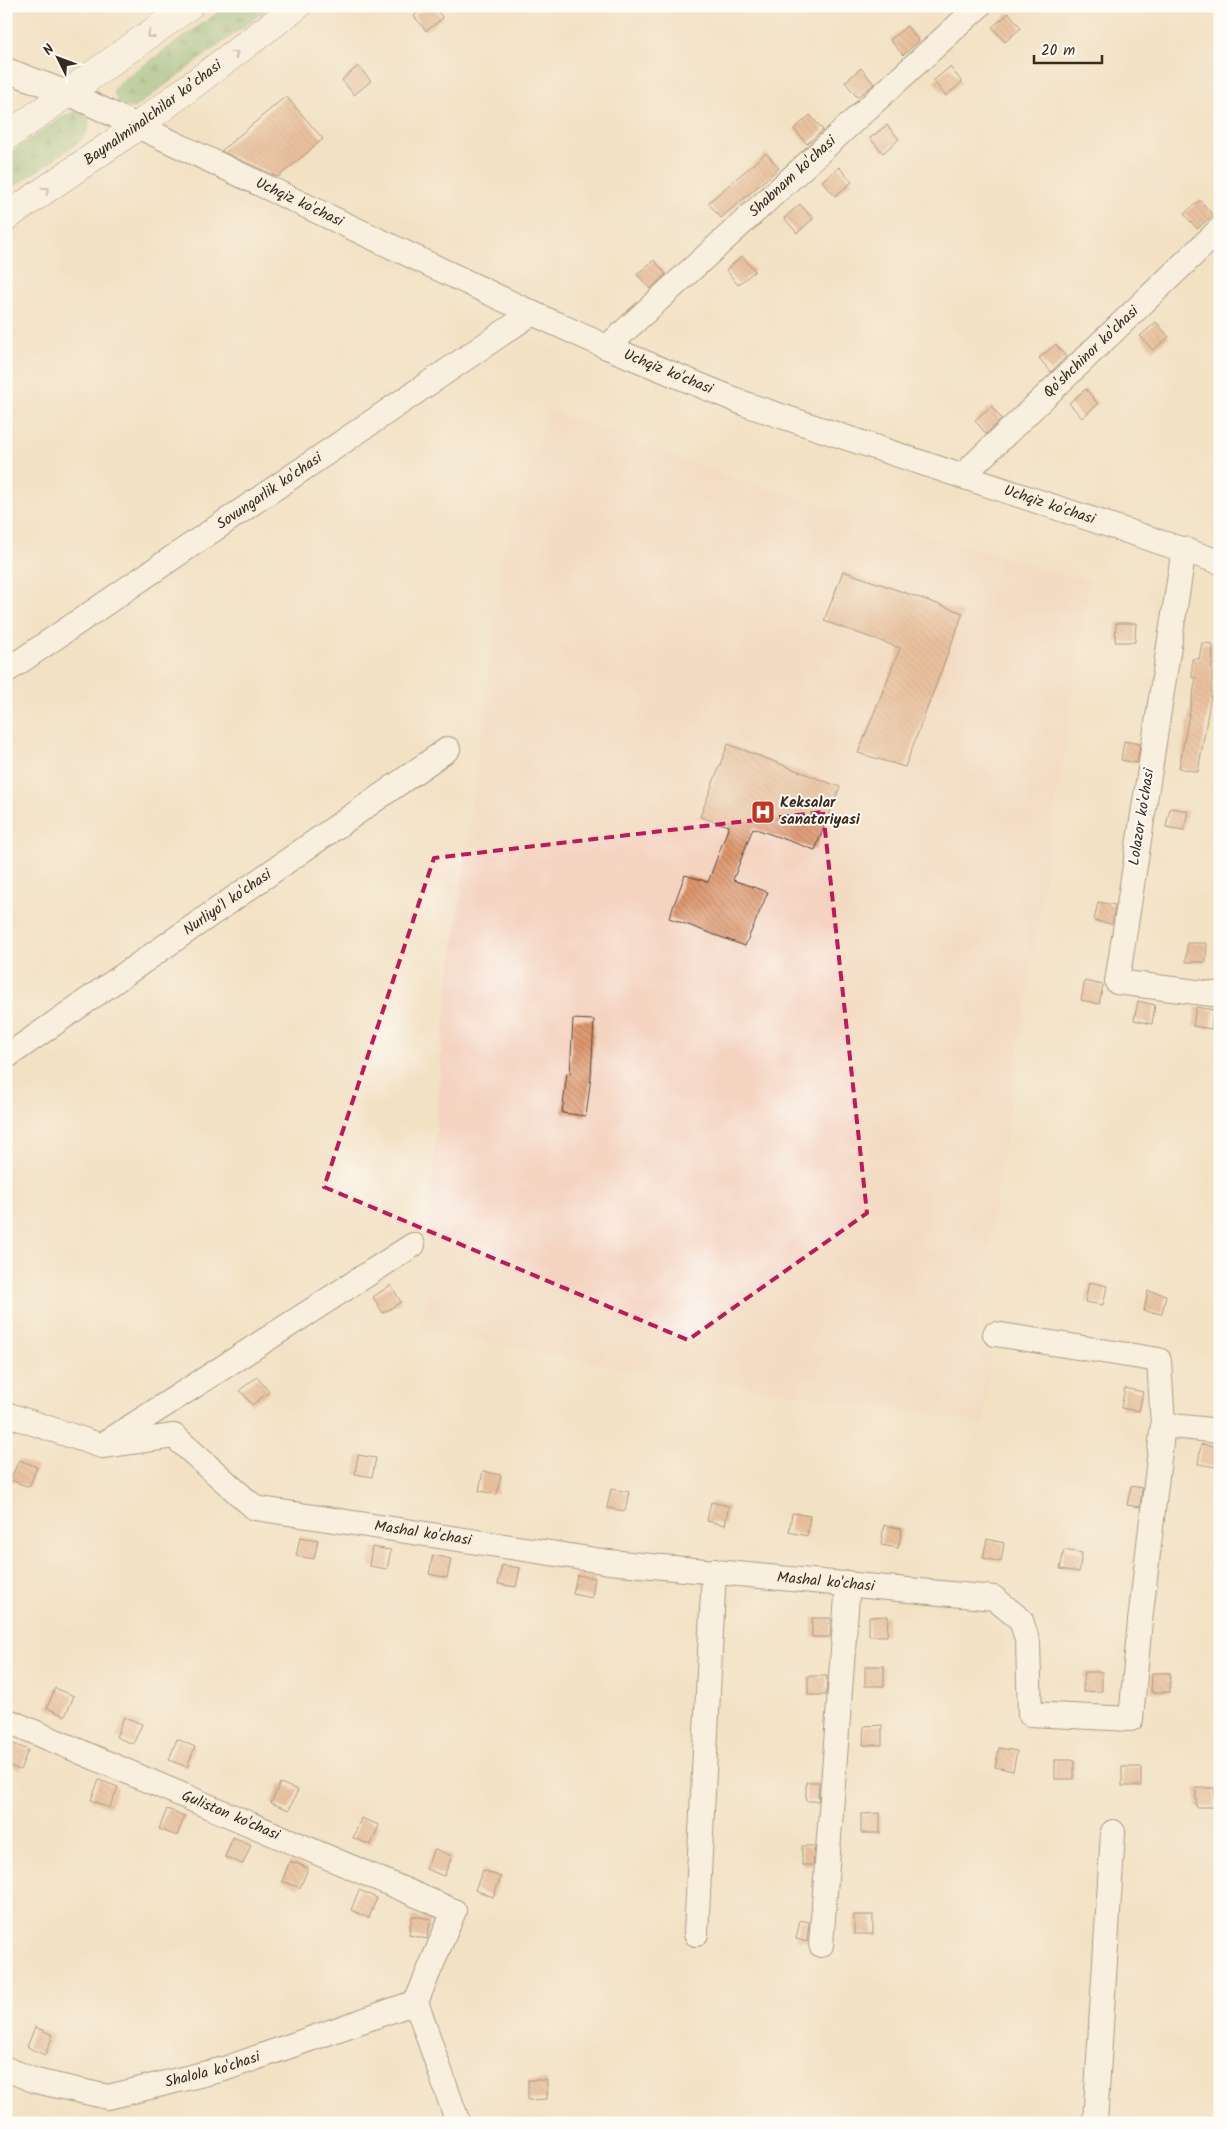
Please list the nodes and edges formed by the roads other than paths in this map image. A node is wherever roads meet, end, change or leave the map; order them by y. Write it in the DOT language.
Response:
graph roads {
  1 [pos="190,6"];
  2 [pos="297,6"];
  3 [pos="979,6"];
  4 [pos="6,70"];
  5 [pos="70,94"];
  6 [pos="138,126"];
  7 [pos="6,137"];
  8 [pos="6,217"];
  9 [pos="1220,229"];
  10 [pos="532,313"];
  11 [pos="607,347"];
  12 [pos="962,476"];
  13 [pos="1184,549"];
  14 [pos="1220,562"];
  15 [pos="6,671"];
  16 [pos="448,749"];
  17 [pos="1220,994"];
  18 [pos="6,1057"];
  19 [pos="413,1245"];
  20 [pos="995,1334"];
  21 [pos="6,1414"];
  22 [pos="1163,1425"];
  23 [pos="1220,1431"];
  24 [pos="102,1446"];
  25 [pos="714,1571"];
  26 [pos="848,1583"];
  27 [pos="6,1720"];
  28 [pos="1113,1832"];
  29 [pos="696,1934"];
  30 [pos="821,1945"];
  31 [pos="416,2002"];
  32 [pos="6,2068"];
  33 [pos="458,2123"];
  34 [pos="1094,2123"];
  1 -- 5 [label="main road, one-way"];
  6 -- 2 [label="main road, Baynalminalchilar ko’chasi, one-way"];
  3 -- 11 [label="street, Shabnam ko'chasi"];
  4 -- 5 [label="street, Uchqiz ko'chasi"];
  5 -- 6 [label="street, Uchqiz ko'chasi"];
  5 -- 7 [label="main road"];
  8 -- 6 [label="main road, Baynalminalchilar ko’chasi, one-way"];
  6 -- 10 [label="street, Uchqiz ko'chasi"];
  9 -- 12 [label="street, Qo'shchinor ko'chasi"];
  10 -- 11 [label="street, Uchqiz ko'chasi"];
  10 -- 15 [label="street, Sovungarlik ko'chasi"];
  11 -- 12 [label="street, Uchqiz ko'chasi"];
  12 -- 13 [label="street, Uchqiz ko'chasi"];
  13 -- 14 [label="street, Uchqiz ko'chasi"];
  13 -- 17 [label="street, Lolazor ko'chasi"];
  16 -- 18 [label="street, Nurliyo'l ko'chasi"];
  19 -- 24 [label="street"];
  20 -- 22 [label="street"];
  21 -- 24 [label="street, Mashal ko'chasi"];
  22 -- 23 [label="street"];
  22 -- 26 [label="street, Mashal ko'chasi"];
  24 -- 25 [label="street, Mashal ko'chasi"];
  25 -- 26 [label="street, Mashal ko'chasi"];
  25 -- 29 [label="street"];
  26 -- 30 [label="street"];
  27 -- 31 [label="street, Guliston ko'chasi"];
  28 -- 34 [label="street"];
  31 -- 32 [label="street, Shalola ko'chasi"];
  31 -- 33 [label="street"];
}
